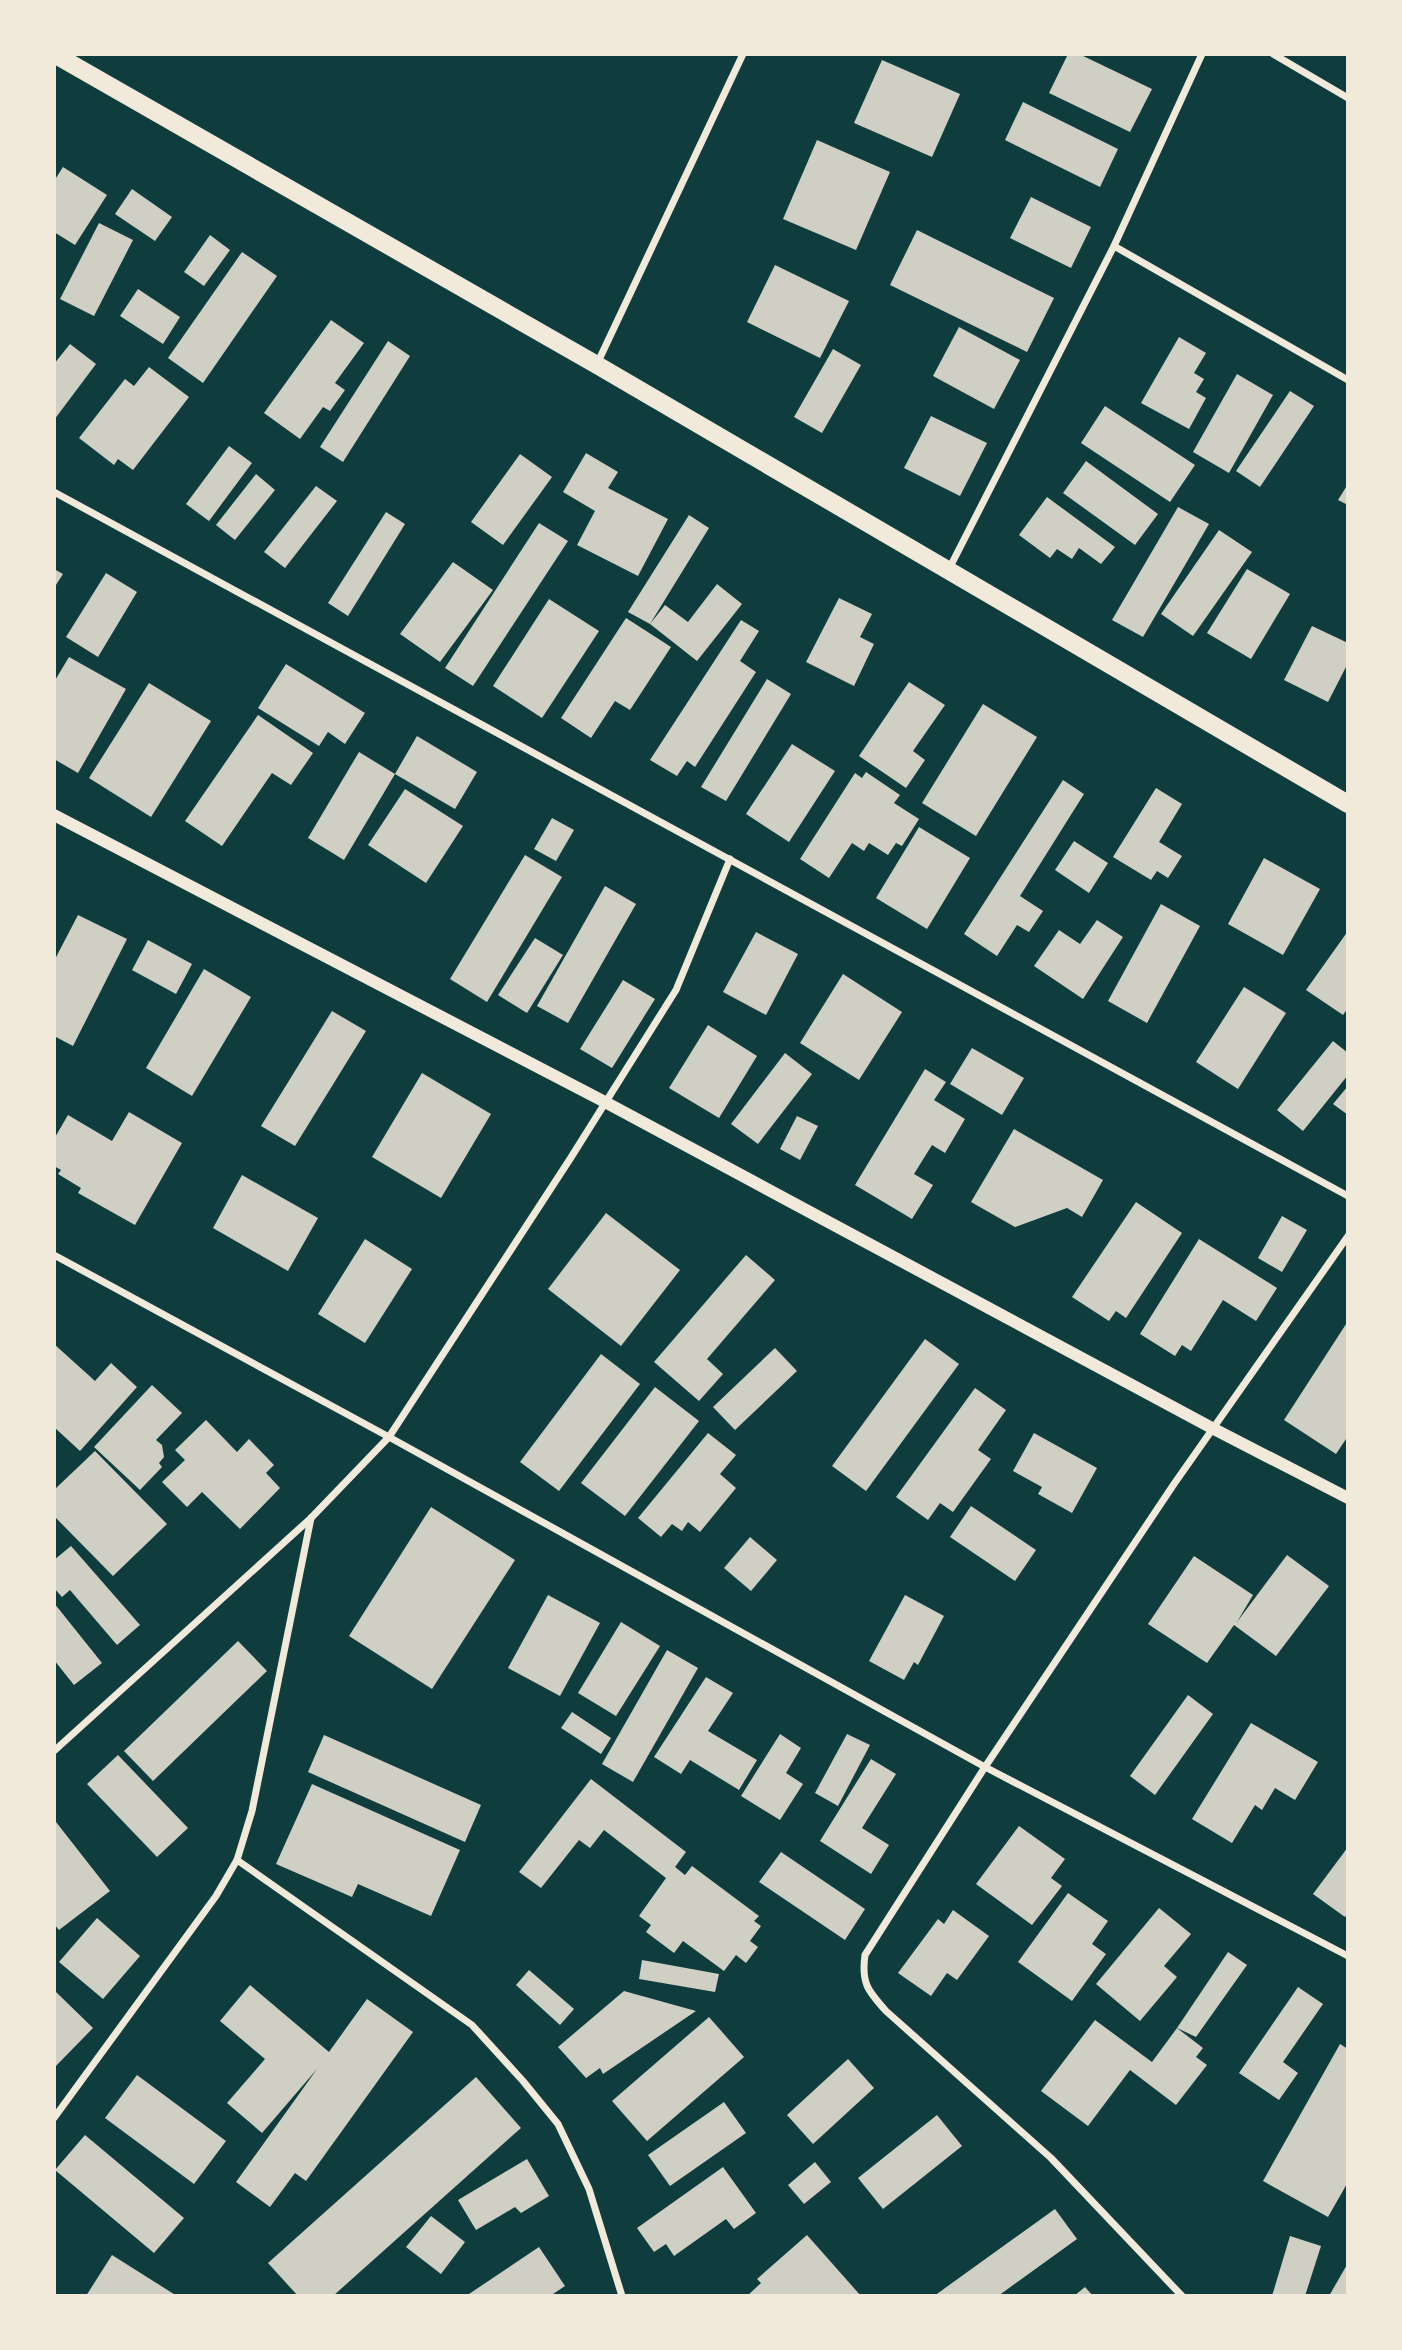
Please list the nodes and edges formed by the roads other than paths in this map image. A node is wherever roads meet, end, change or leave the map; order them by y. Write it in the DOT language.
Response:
graph roads {
  1 [pos="54,54"];
  2 [pos="743,54"];
  3 [pos="1202,54"];
  4 [pos="1273,54"];
  5 [pos="1348,98"];
  6 [pos="1114,246"];
  7 [pos="597,365"];
  8 [pos="1348,380"];
  9 [pos="54,492"];
  10 [pos="948,572"];
  11 [pos="1348,804"];
  12 [pos="54,814"];
  13 [pos="730,859"];
  14 [pos="605,1102"];
  15 [pos="1348,1196"];
  16 [pos="1348,1236"];
  17 [pos="54,1255"];
  18 [pos="1213,1428"];
  19 [pos="389,1437"];
  20 [pos="1348,1498"];
  21 [pos="311,1518"];
  22 [pos="54,1751"];
  23 [pos="985,1767"];
  24 [pos="237,1860"];
  25 [pos="1348,1956"];
  26 [pos="54,2118"];
  27 [pos="622,2296"];
  28 [pos="1182,2296"];
  1 -- 7 [label="main road"];
  2 -- 7 [label="street"];
  3 -- 6 [label="street"];
  4 -- 5 [label="street"];
  6 -- 8 [label="street"];
  6 -- 10 [label="street"];
  7 -- 10 [label="main road"];
  9 -- 13 [label="street"];
  10 -- 11 [label="main road"];
  12 -- 14 [label="street"];
  13 -- 14 [label="street"];
  13 -- 15 [label="street"];
  14 -- 18 [label="street"];
  14 -- 19 [label="street"];
  16 -- 18 [label="street"];
  17 -- 19 [label="street"];
  18 -- 20 [label="street"];
  18 -- 23 [label="street"];
  19 -- 21 [label="street"];
  19 -- 23 [label="street"];
  21 -- 22 [label="street"];
  21 -- 24 [label="street"];
  23 -- 25 [label="street"];
  23 -- 28 [label="street"];
  24 -- 26 [label="street"];
  24 -- 27 [label="street"];
}
